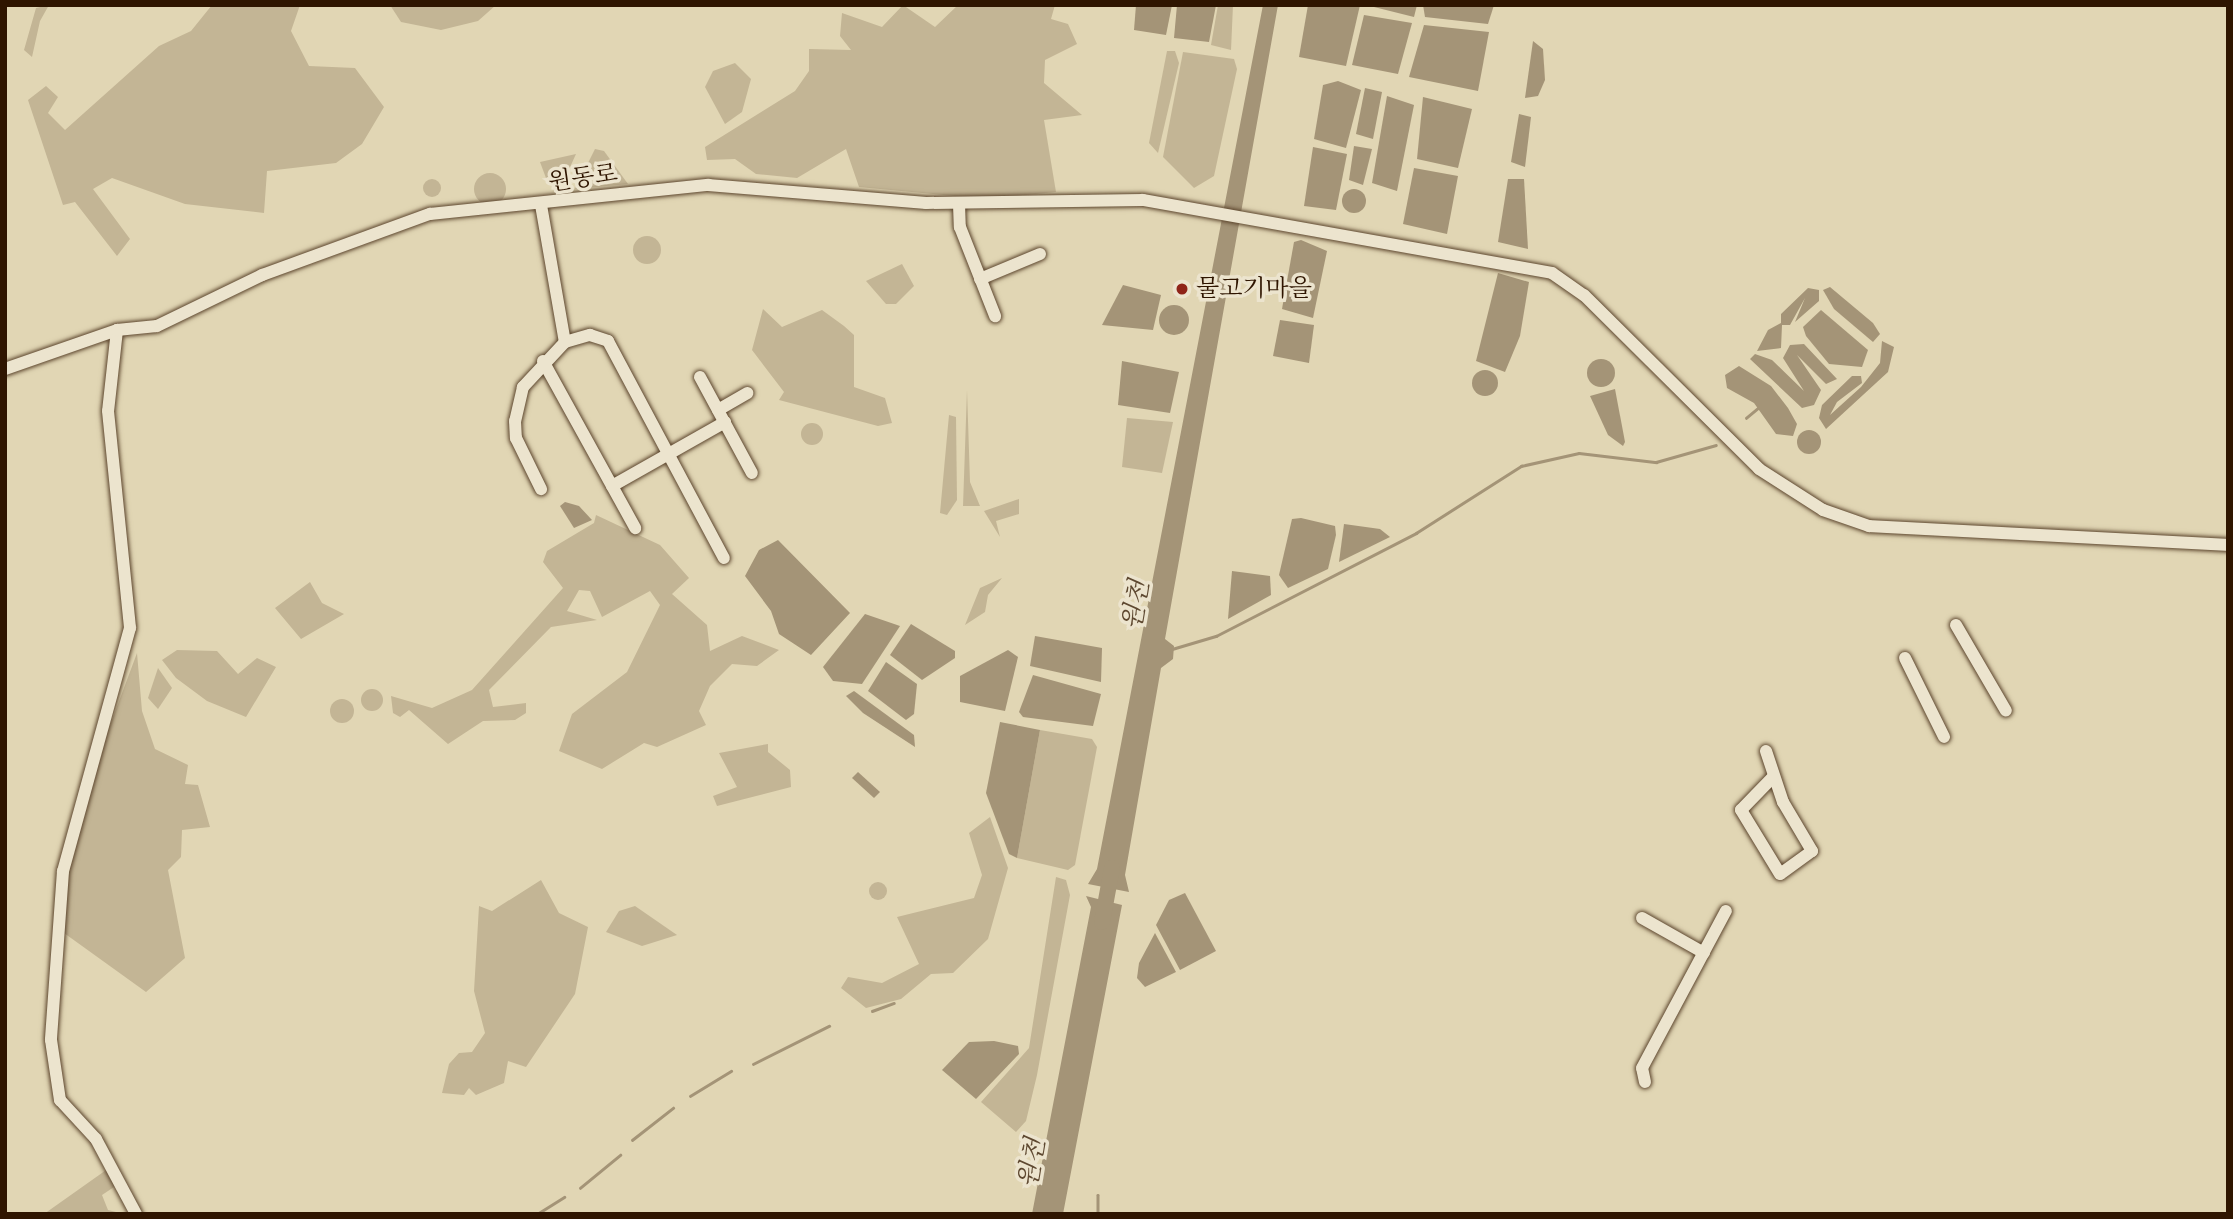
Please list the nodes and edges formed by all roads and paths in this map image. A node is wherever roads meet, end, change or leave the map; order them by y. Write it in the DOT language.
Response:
graph roads {
  1 [pos="959,204"];
  2 [pos="541,205"];
  3 [pos="1040,254"];
  4 [pos="980,279"];
  5 [pos="995,316"];
  6 [pos="117,330"];
  7 [pos="565,342"];
  8 [pos="543,361"];
  9 [pos="5,369"];
  10 [pos="700,377"];
  11 [pos="747,393"];
  12 [pos="718,410"];
  13 [pos="725,422"];
  14 [pos="669,456"];
  15 [pos="752,473"];
  16 [pos="612,486"];
  17 [pos="541,489"];
  18 [pos="635,528"];
  19 [pos="2228,545"];
  20 [pos="724,558"];
  21 [pos="1956,625"];
  22 [pos="1905,657"];
  23 [pos="2006,711"];
  24 [pos="1944,737"];
  25 [pos="1766,751"];
  26 [pos="1773,778"];
  27 [pos="1726,911"];
  28 [pos="1642,918"];
  29 [pos="1704,953"];
  30 [pos="1645,1082"];
  31 [pos="136,1214"];
  1 -- 2 [label="street, 원동로"];
  1 -- 4 [label="street"];
  1 -- 19 [label="street, 원동로"];
  2 -- 6 [label="street, 원동로"];
  2 -- 7 [label="street"];
  3 -- 4 [label="street"];
  4 -- 5 [label="street"];
  6 -- 9 [label="street, 원동로"];
  6 -- 31 [label="street"];
  7 -- 8 [label="street"];
  7 -- 14 [label="street"];
  8 -- 16 [label="street"];
  8 -- 17 [label="street"];
  10 -- 12 [label="street"];
  11 -- 12 [label="street"];
  12 -- 13 [label="street"];
  13 -- 14 [label="street"];
  13 -- 15 [label="street"];
  14 -- 16 [label="street"];
  14 -- 20 [label="street"];
  16 -- 18 [label="street"];
  21 -- 23 [label="street"];
  22 -- 24 [label="street"];
  25 -- 26 [label="street"];
  26 -- 26 [label="street"];
  27 -- 29 [label="street"];
  28 -- 29 [label="street"];
  29 -- 30 [label="street"];
}
